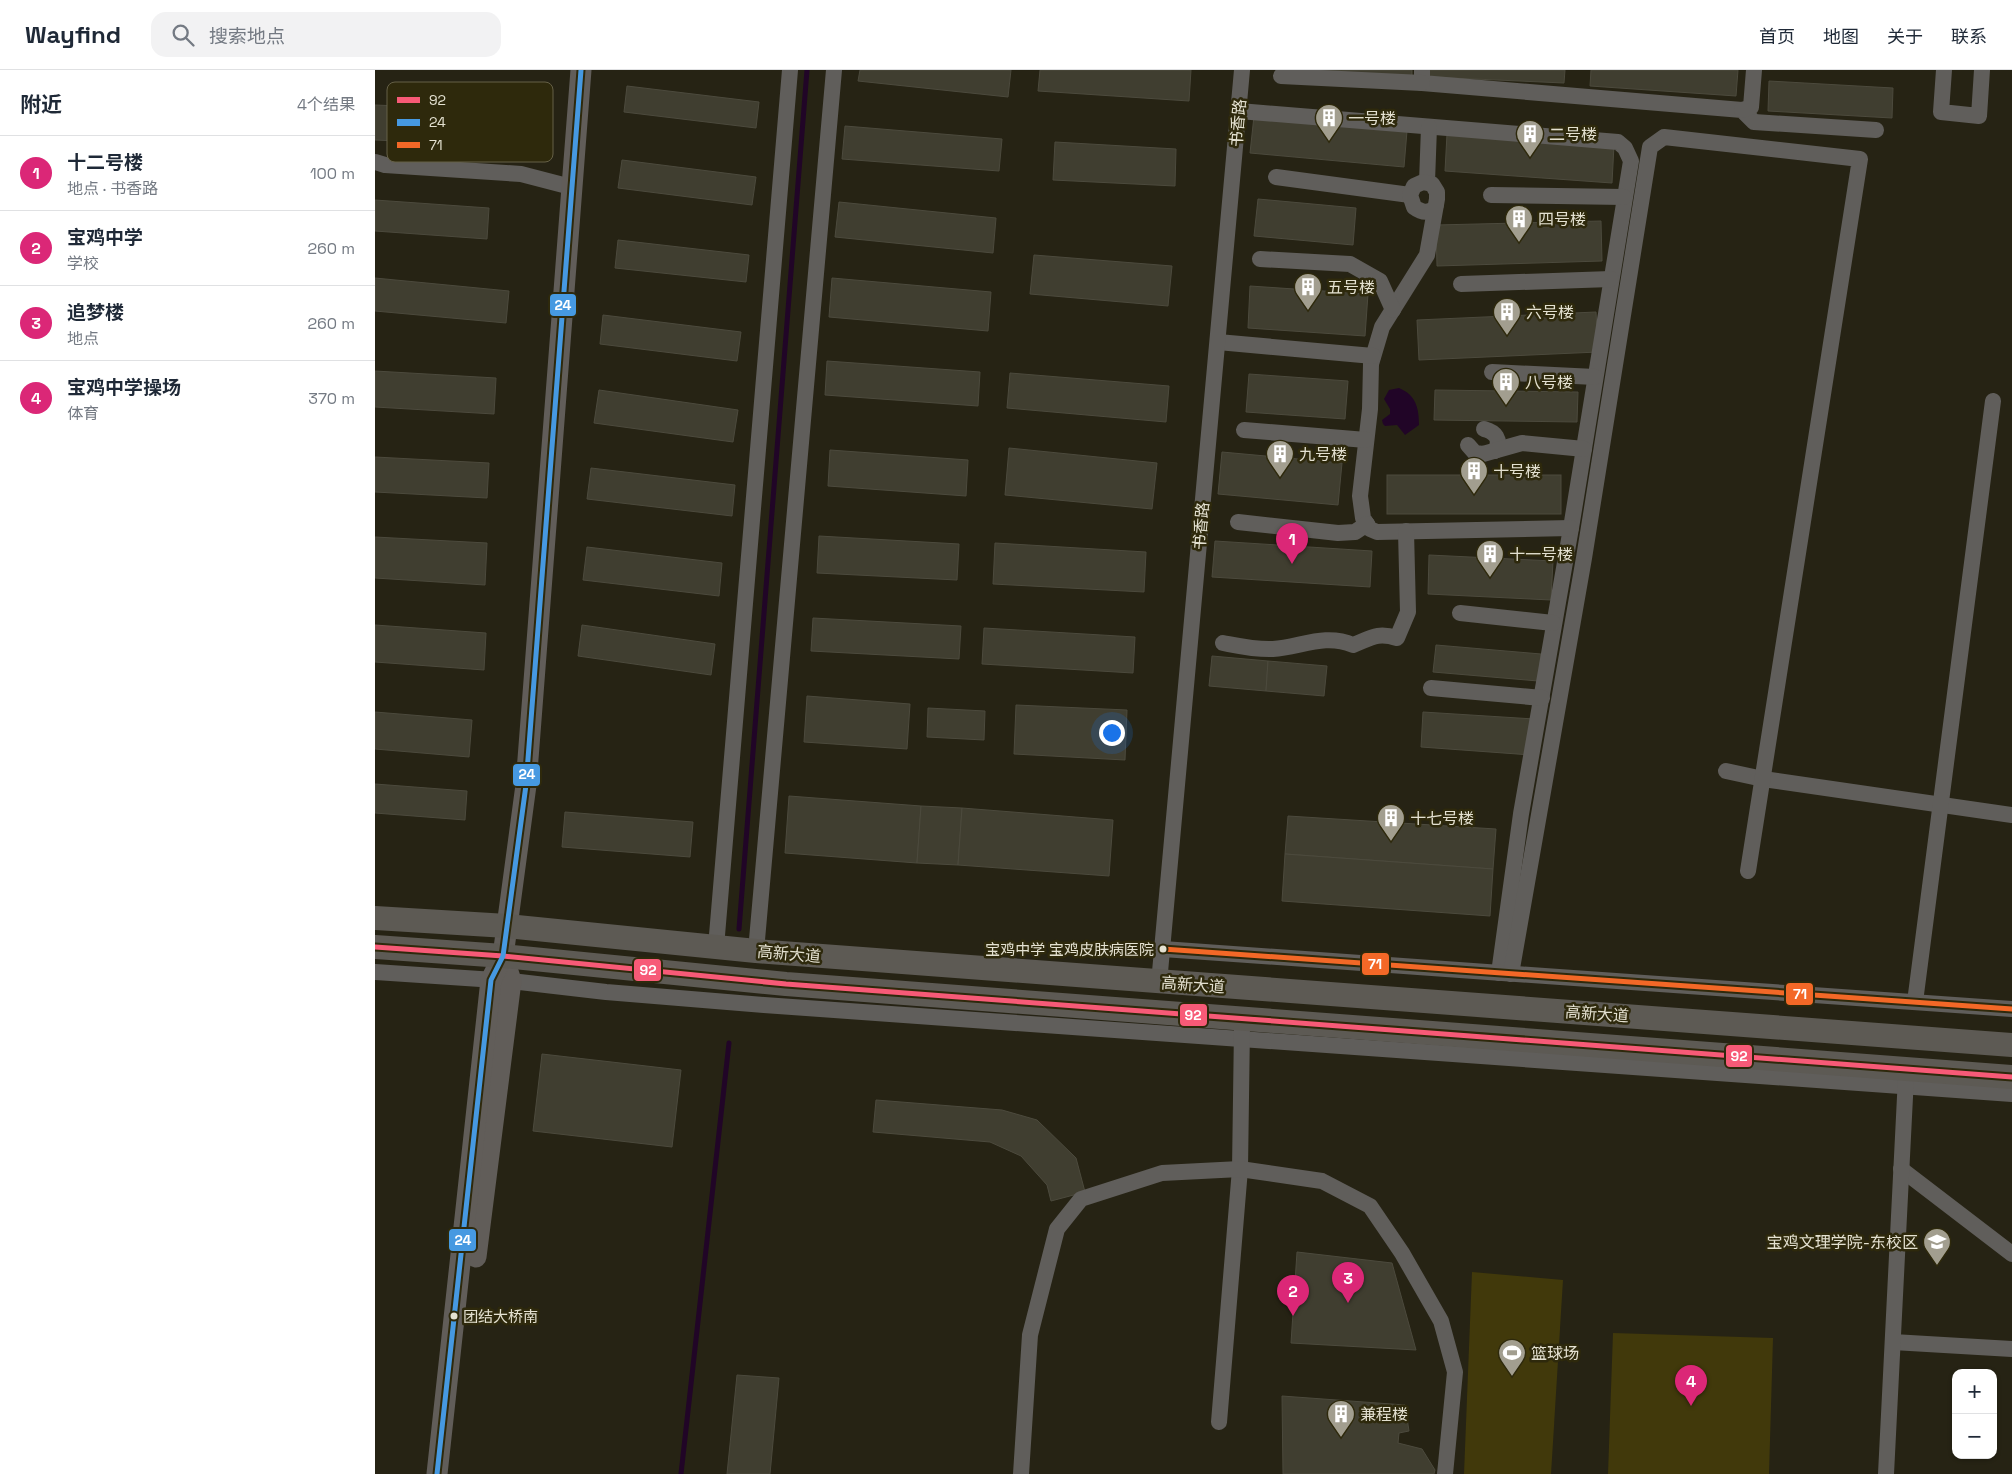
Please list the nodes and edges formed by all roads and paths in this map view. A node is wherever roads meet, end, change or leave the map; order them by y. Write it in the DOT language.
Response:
graph roads {
  1 [pos="581,70"];
  2 [pos="790,70"];
  3 [pos="834,70"];
  4 [pos="1242,70"];
  5 [pos="1754,70"];
  6 [pos="1944,70"];
  7 [pos="1982,70"];
  8 [pos="1281,76"];
  9 [pos="1422,77"];
  10 [pos="1742,110"];
  11 [pos="1239,111"];
  12 [pos="1429,127"];
  13 [pos="1876,130"];
  14 [pos="375,162"];
  15 [pos="1276,177"];
  16 [pos="1427,182"];
  17 [pos="571,186"];
  18 [pos="1410,195"];
  19 [pos="1491,195"];
  20 [pos="1624,197"];
  21 [pos="1436,206"];
  22 [pos="1260,259"];
  23 [pos="1611,279"];
  24 [pos="1461,284"];
  25 [pos="1393,310"];
  26 [pos="1218,342"];
  27 [pos="1373,356"];
  28 [pos="1492,372"];
  29 [pos="1595,377"];
  30 [pos="1993,401"];
  31 [pos="1244,430"];
  32 [pos="1484,430"];
  33 [pos="1367,440"];
  34 [pos="1468,445"];
  35 [pos="1583,450"];
  36 [pos="1495,451"];
  37 [pos="1238,522"];
  38 [pos="1367,524"];
  39 [pos="1571,528"];
  40 [pos="1406,532"];
  41 [pos="1460,613"];
  42 [pos="1553,623"];
  43 [pos="1223,643"];
  44 [pos="1431,688"];
  45 [pos="1542,698"];
  46 [pos="1727,771"];
  47 [pos="1763,779"];
  48 [pos="1941,804"];
  49 [pos="2012,815"];
  50 [pos="1748,871"];
  51 [pos="375,918"];
  52 [pos="507,926"];
  53 [pos="375,947"];
  54 [pos="716,947"];
  55 [pos="1163,949"];
  56 [pos="756,951"];
  57 [pos="503,956"];
  58 [pos="375,972"];
  59 [pos="1505,973"];
  60 [pos="501,980"];
  61 [pos="1159,982"];
  62 [pos="1915,1002"];
  63 [pos="2012,1009"];
  64 [pos="1242,1028"];
  65 [pos="2012,1045"];
  66 [pos="2012,1077"];
  67 [pos="1906,1078"];
  68 [pos="2012,1094"];
  69 [pos="1240,1169"];
  70 [pos="1901,1169"];
  71 [pos="2012,1254"];
  72 [pos="1893,1342"];
  73 [pos="2012,1349"];
  74 [pos="1219,1422"];
  75 [pos="437,1474"];
  76 [pos="448,1474"];
  77 [pos="1021,1474"];
  78 [pos="1445,1474"];
  79 [pos="1886,1474"];
  1 -- 17 [label="main road"];
  2 -- 54 [label="street"];
  3 -- 56 [label="street"];
  4 -- 11 [label="street, 书香路"];
  5 -- 10 [label="street"];
  6 -- 7 [label="street"];
  8 -- 9 [label="street"];
  9 -- 10 [label="street"];
  10 -- 13 [label="street"];
  11 -- 12 [label="street"];
  11 -- 26 [label="street, 书香路"];
  12 -- 16 [label="street"];
  12 -- 20 [label="street"];
  14 -- 17 [label="street"];
  15 -- 18 [label="street"];
  16 -- 18 [label="street"];
  16 -- 21 [label="street"];
  17 -- 52 [label="main road"];
  18 -- 21 [label="street"];
  19 -- 20 [label="street"];
  20 -- 23 [label="street"];
  21 -- 25 [label="street"];
  22 -- 25 [label="street"];
  23 -- 24 [label="street"];
  23 -- 29 [label="street"];
  25 -- 27 [label="street"];
  26 -- 27 [label="street"];
  26 -- 55 [label="street, 书香路"];
  27 -- 33 [label="street"];
  28 -- 29 [label="street"];
  29 -- 35 [label="street"];
  30 -- 48 [label="street"];
  31 -- 33 [label="street"];
  32 -- 36 [label="street"];
  33 -- 38 [label="street"];
  34 -- 36 [label="street"];
  35 -- 36 [label="street"];
  35 -- 39 [label="street"];
  37 -- 38 [label="street"];
  38 -- 40 [label="street"];
  39 -- 40 [label="street"];
  39 -- 42 [label="street"];
  40 -- 43 [label="street"];
  41 -- 42 [label="street"];
  42 -- 45 [label="street"];
  44 -- 45 [label="street"];
  45 -- 59 [label="street"];
  46 -- 47 [label="street"];
  47 -- 48 [label="street"];
  47 -- 50 [label="street"];
  47 -- 59 [label="street"];
  48 -- 49 [label="street"];
  48 -- 62 [label="street"];
  51 -- 52 [label="highway, 高新大道"];
  52 -- 54 [label="highway, 高新大道"];
  52 -- 57 [label="main road"];
  53 -- 57 [label="highway, 高新大道"];
  54 -- 56 [label="highway, 高新大道"];
  55 -- 59 [label="street"];
  55 -- 61 [label="street, 书香路"];
  56 -- 61 [label="highway, 高新大道"];
  57 -- 60 [label="main road"];
  57 -- 64 [label="highway, 高新大道"];
  58 -- 60 [label="street"];
  59 -- 62 [label="street"];
  60 -- 64 [label="street"];
  60 -- 75 [label="main road"];
  60 -- 76 [label="main road"];
  61 -- 65 [label="highway, 高新大道"];
  62 -- 63 [label="street"];
  64 -- 67 [label="highway, 高新大道"];
  64 -- 69 [label="street"];
  66 -- 67 [label="highway, 高新大道"];
  67 -- 68 [label="street"];
  67 -- 70 [label="street"];
  69 -- 74 [label="street"];
  69 -- 77 [label="street"];
  69 -- 78 [label="street"];
  70 -- 71 [label="street"];
  70 -- 72 [label="street"];
  72 -- 73 [label="street"];
  72 -- 79 [label="street"];
}
